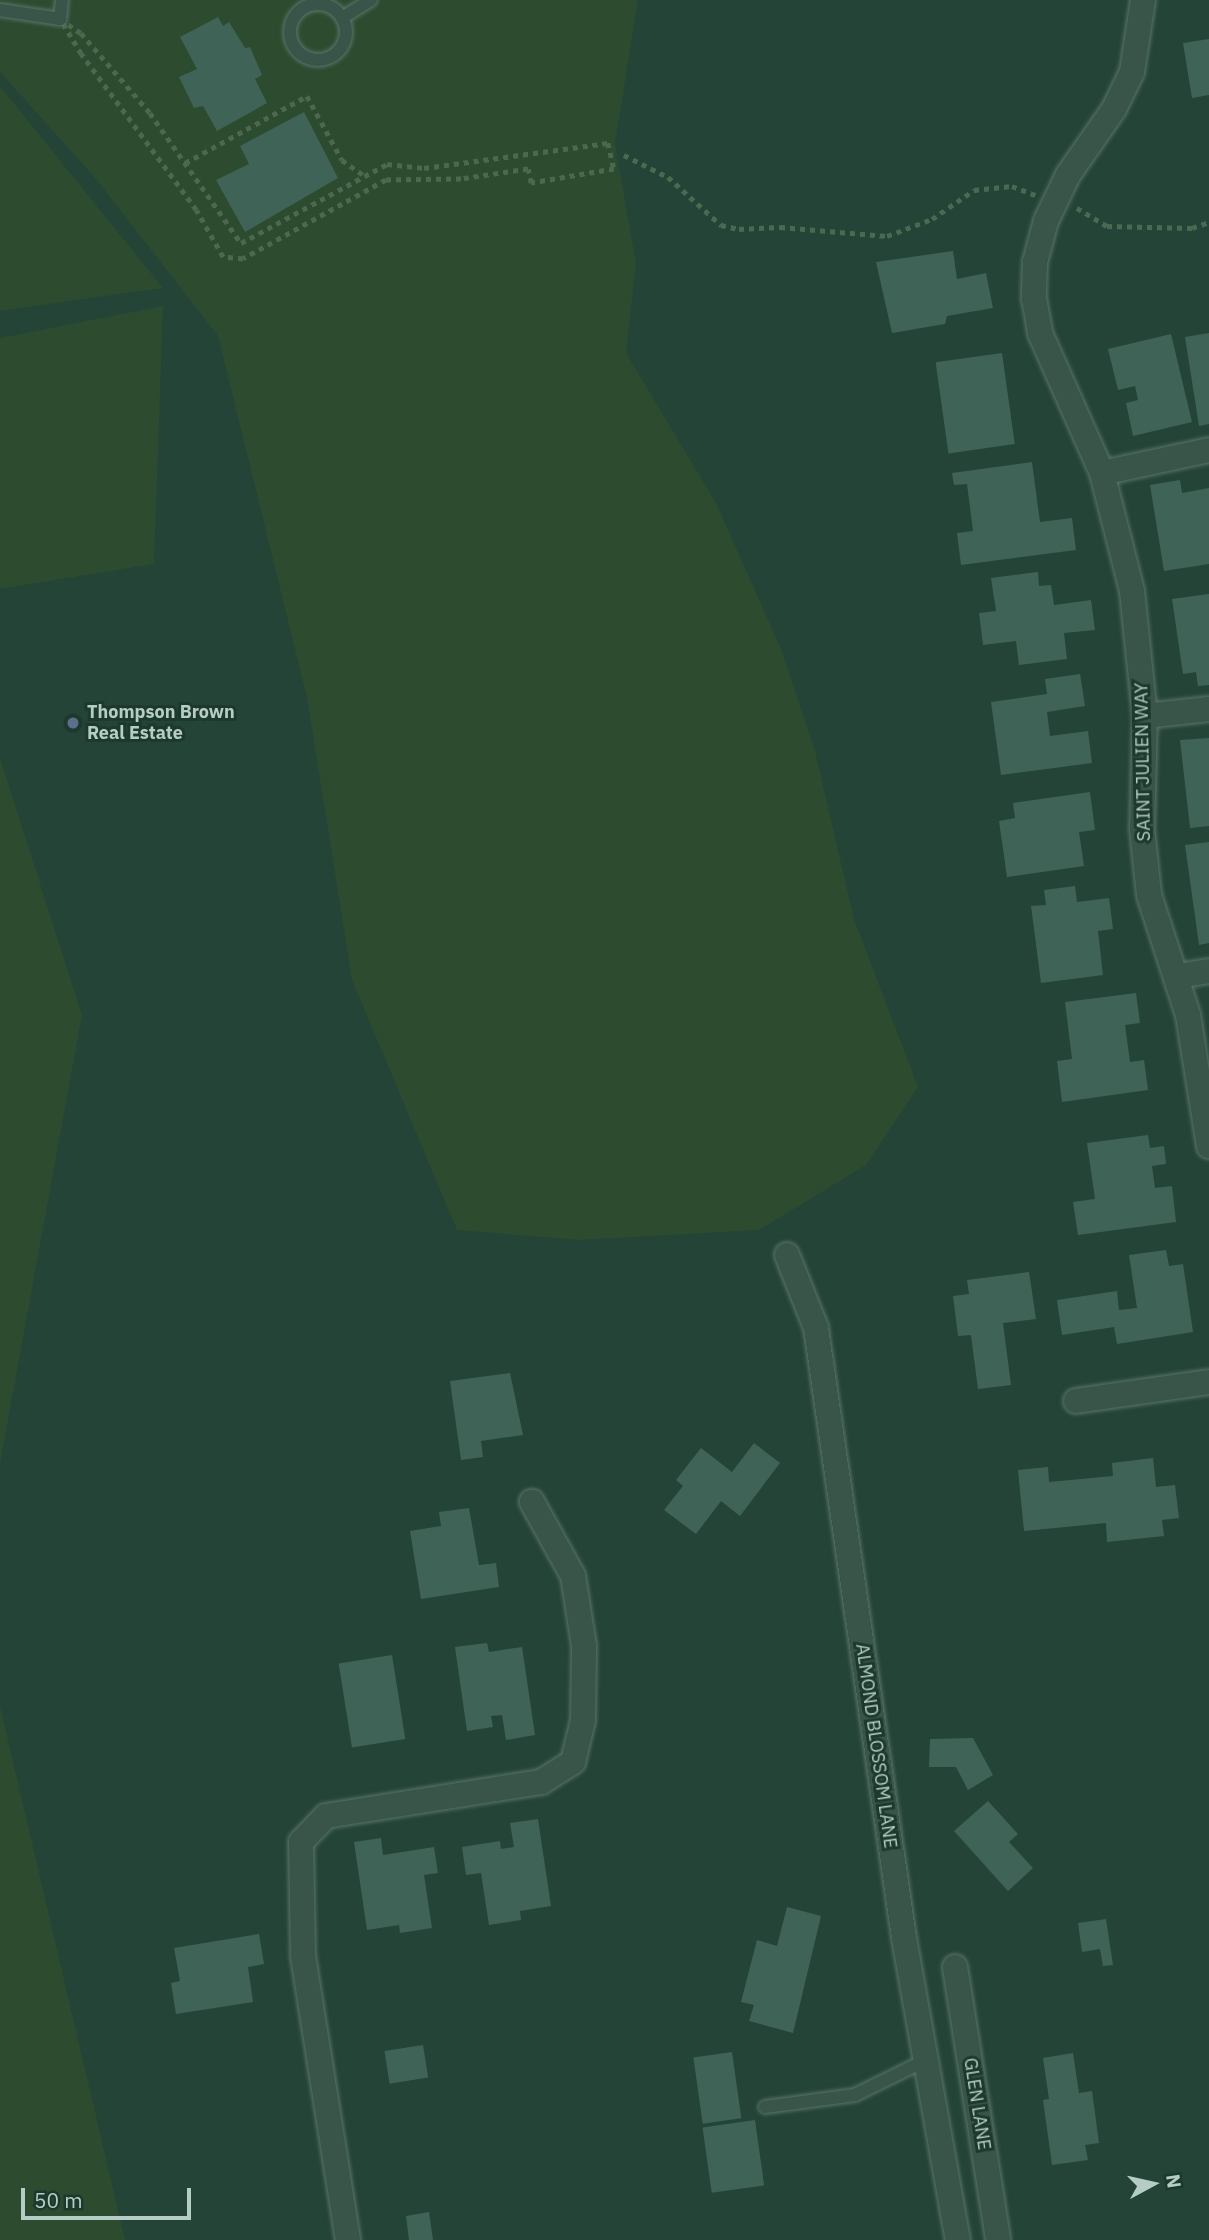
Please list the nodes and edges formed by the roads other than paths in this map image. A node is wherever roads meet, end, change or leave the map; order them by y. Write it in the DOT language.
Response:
graph roads {
  1 [pos="62,0"];
  2 [pos="371,0"];
  3 [pos="1143,0"];
  4 [pos="0,10"];
  5 [pos="342,18"];
  6 [pos="1209,450"];
  7 [pos="1101,473"];
  8 [pos="1209,709"];
  9 [pos="1145,716"];
  10 [pos="1209,971"];
  11 [pos="1178,976"];
  12 [pos="1209,1146"];
  13 [pos="787,1255"];
  14 [pos="1209,1382"];
  15 [pos="1076,1401"];
  16 [pos="532,1502"];
  17 [pos="955,1967"];
  18 [pos="926,2060"];
  19 [pos="765,2107"];
  20 [pos="348,2240"];
  21 [pos="958,2240"];
  22 [pos="998,2240"];
  1 -- 4 [label="lane"];
  2 -- 5 [label="lane"];
  3 -- 7 [label="street, SAINT JULIEN WAY"];
  5 -- 5 [label="lane"];
  6 -- 7 [label="street"];
  7 -- 9 [label="street, SAINT JULIEN WAY"];
  8 -- 9 [label="street"];
  9 -- 11 [label="street, SAINT JULIEN WAY"];
  10 -- 11 [label="street"];
  11 -- 12 [label="street, SAINT JULIEN WAY"];
  13 -- 18 [label="street, ALMOND BLOSSOM LANE"];
  14 -- 15 [label="street"];
  16 -- 20 [label="street"];
  17 -- 22 [label="street, GLEN LANE"];
  18 -- 19 [label="lane"];
  18 -- 21 [label="street, ALMOND BLOSSOM LANE"];
}
